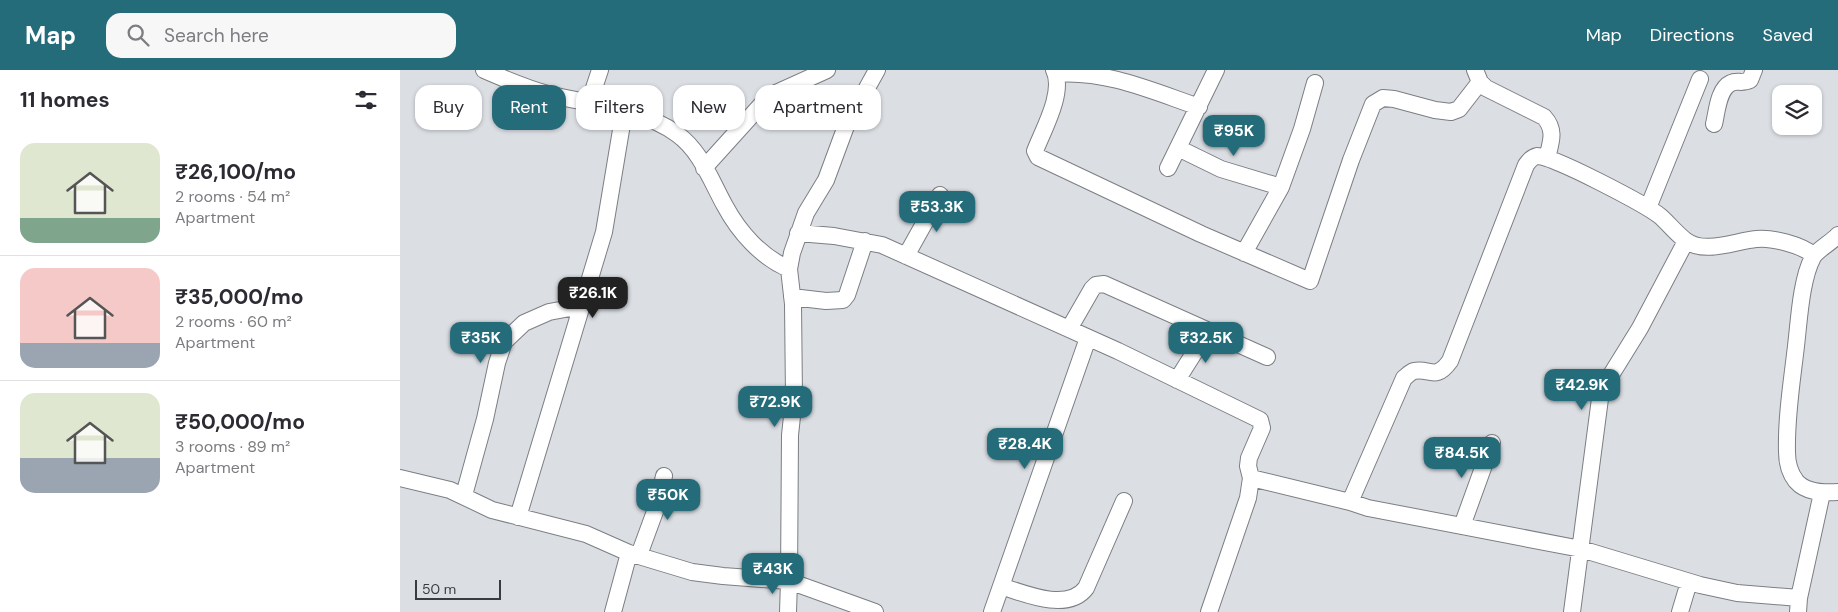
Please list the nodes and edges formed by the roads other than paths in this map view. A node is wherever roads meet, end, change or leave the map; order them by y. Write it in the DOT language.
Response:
graph roads {
  1 [pos="484,70"];
  2 [pos="600,70"];
  3 [pos="827,70"];
  4 [pos="877,70"];
  5 [pos="1216,70"];
  6 [pos="1754,70"];
  7 [pos="1055,72"];
  8 [pos="1477,76"];
  9 [pos="1700,79"];
  10 [pos="1315,83"];
  11 [pos="595,85"];
  12 [pos="576,100"];
  13 [pos="1199,107"];
  14 [pos="1714,124"];
  15 [pos="663,125"];
  16 [pos="621,130"];
  17 [pos="1178,148"];
  18 [pos="1547,158"];
  19 [pos="704,168"];
  20 [pos="1168,168"];
  21 [pos="1281,187"];
  22 [pos="940,195"];
  23 [pos="1648,208"];
  24 [pos="798,233"];
  25 [pos="1838,235"];
  26 [pos="865,241"];
  27 [pos="1686,241"];
  28 [pos="1244,253"];
  29 [pos="1814,255"];
  30 [pos="906,256"];
  31 [pos="788,269"];
  32 [pos="792,297"];
  33 [pos="580,306"];
  34 [pos="1069,329"];
  35 [pos="1208,331"];
  36 [pos="1088,338"];
  37 [pos="1267,358"];
  38 [pos="1177,380"];
  39 [pos="1492,443"];
  40 [pos="664,476"];
  41 [pos="400,478"];
  42 [pos="1251,478"];
  43 [pos="1830,493"];
  44 [pos="464,495"];
  45 [pos="1124,501"];
  46 [pos="1350,502"];
  47 [pos="518,517"];
  48 [pos="1462,526"];
  49 [pos="1581,549"];
  50 [pos="634,554"];
  51 [pos="789,581"];
  52 [pos="1689,582"];
  53 [pos="1001,586"];
  54 [pos="1799,605"];
  55 [pos="613,612"];
  56 [pos="788,612"];
  57 [pos="875,612"];
  58 [pos="992,612"];
  59 [pos="1209,612"];
  60 [pos="1572,612"];
  61 [pos="1680,612"];
  1 -- 12 [label="street"];
  2 -- 11 [label="street"];
  3 -- 19 [label="street"];
  4 -- 24 [label="street"];
  5 -- 13 [label="street"];
  6 -- 14 [label="street"];
  7 -- 13 [label="street"];
  7 -- 28 [label="street"];
  8 -- 18 [label="street"];
  8 -- 28 [label="street"];
  9 -- 23 [label="street"];
  10 -- 21 [label="street"];
  13 -- 17 [label="street"];
  15 -- 19 [label="street"];
  16 -- 33 [label="street"];
  17 -- 20 [label="street"];
  17 -- 21 [label="street"];
  18 -- 23 [label="street"];
  18 -- 46 [label="street"];
  19 -- 31 [label="street"];
  21 -- 28 [label="street"];
  22 -- 30 [label="street"];
  23 -- 27 [label="street"];
  24 -- 26 [label="street"];
  24 -- 31 [label="street"];
  25 -- 29 [label="street"];
  26 -- 30 [label="street"];
  26 -- 32 [label="street"];
  27 -- 29 [label="street"];
  27 -- 49 [label="street"];
  29 -- 43 [label="street"];
  30 -- 34 [label="street"];
  31 -- 32 [label="street"];
  32 -- 51 [label="street"];
  33 -- 44 [label="street"];
  33 -- 47 [label="street"];
  34 -- 35 [label="street"];
  34 -- 36 [label="street"];
  35 -- 37 [label="street"];
  35 -- 38 [label="street"];
  36 -- 38 [label="street"];
  36 -- 53 [label="street"];
  38 -- 42 [label="street"];
  39 -- 48 [label="street"];
  40 -- 50 [label="street"];
  41 -- 44 [label="street"];
  42 -- 46 [label="street"];
  42 -- 59 [label="street"];
  43 -- 54 [label="street"];
  44 -- 47 [label="street"];
  45 -- 53 [label="street"];
  46 -- 48 [label="street"];
  47 -- 50 [label="street"];
  48 -- 49 [label="street"];
  49 -- 52 [label="street"];
  49 -- 60 [label="street"];
  50 -- 51 [label="street"];
  50 -- 55 [label="street"];
  51 -- 56 [label="street"];
  51 -- 57 [label="street"];
  52 -- 54 [label="street"];
  52 -- 61 [label="street"];
  53 -- 58 [label="street"];
}
